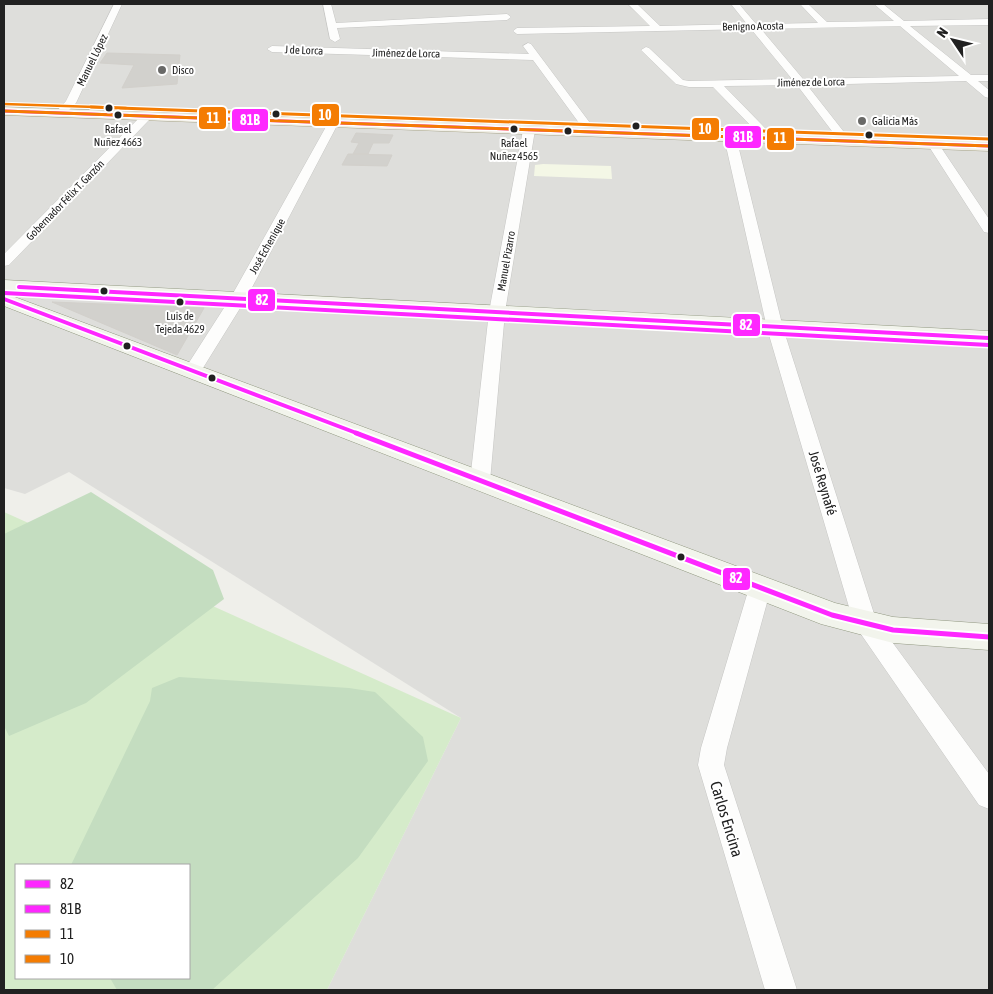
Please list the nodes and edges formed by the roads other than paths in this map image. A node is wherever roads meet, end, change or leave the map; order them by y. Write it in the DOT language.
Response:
graph roads {
  1 [pos="118,4"];
  2 [pos="327,4"];
  3 [pos="632,4"];
  4 [pos="735,4"];
  5 [pos="804,4"];
  6 [pos="878,4"];
  7 [pos="989,22"];
  8 [pos="902,23"];
  9 [pos="825,25"];
  10 [pos="333,26"];
  11 [pos="753,26"];
  12 [pos="656,28"];
  13 [pos="517,31"];
  14 [pos="272,49"];
  15 [pos="646,50"];
  16 [pos="337,51"];
  17 [pos="535,56"];
  18 [pos="968,78"];
  19 [pos="989,78"];
  20 [pos="800,82"];
  21 [pos="716,84"];
  22 [pos="989,96"];
  23 [pos="4,104"];
  24 [pos="4,110"];
  25 [pos="64,110"];
  26 [pos="146,117"];
  27 [pos="336,120"];
  28 [pos="586,125"];
  29 [pos="529,130"];
  30 [pos="762,131"];
  31 [pos="730,137"];
  32 [pos="842,137"];
  33 [pos="989,139"];
  34 [pos="934,145"];
  35 [pos="989,146"];
  36 [pos="989,229"];
  37 [pos="4,262"];
  38 [pos="4,286"];
  39 [pos="239,297"];
  40 [pos="4,299"];
  41 [pos="497,312"];
  42 [pos="775,328"];
  43 [pos="989,338"];
  44 [pos="192,372"];
  45 [pos="480,481"];
  46 [pos="760,588"];
  47 [pos="866,624"];
  48 [pos="989,637"];
  49 [pos="989,796"];
  50 [pos="781,990"];
  1 -- 25 [label="street, Manuel López"];
  2 -- 10 [label="street"];
  3 -- 12 [label="street"];
  4 -- 11 [label="street"];
  5 -- 9 [label="street"];
  6 -- 8 [label="street"];
  7 -- 8 [label="street, Benigno Acosta"];
  8 -- 9 [label="street, Benigno Acosta"];
  8 -- 18 [label="street"];
  9 -- 11 [label="street, Benigno Acosta"];
  10 -- 13 [label="street"];
  10 -- 16 [label="street"];
  11 -- 12 [label="street, Benigno Acosta"];
  11 -- 20 [label="street"];
  12 -- 13 [label="street, Benigno Acosta"];
  13 -- 17 [label="street"];
  14 -- 16 [label="street, J de Lorca"];
  15 -- 21 [label="street, Jiménez de Lorca"];
  16 -- 17 [label="street, Jiménez de Lorca"];
  17 -- 28 [label="street"];
  18 -- 19 [label="street, Jiménez de Lorca"];
  18 -- 20 [label="street, Jiménez de Lorca"];
  18 -- 22 [label="street"];
  20 -- 21 [label="street, Jiménez de Lorca"];
  20 -- 32 [label="street"];
  21 -- 30 [label="street"];
  23 -- 25 [label="main road"];
  24 -- 25 [label="main road"];
  25 -- 26 [label="main road"];
  25 -- 27 [label="main road"];
  26 -- 27 [label="main road"];
  26 -- 37 [label="street, Gobernador Félix T. Garzón"];
  27 -- 28 [label="main road"];
  27 -- 29 [label="main road"];
  27 -- 39 [label="street, José Echenique"];
  28 -- 30 [label="main road"];
  29 -- 31 [label="main road"];
  29 -- 41 [label="street, Manuel Pizarro"];
  30 -- 32 [label="main road"];
  31 -- 32 [label="main road"];
  31 -- 42 [label="street, José Reynafé"];
  32 -- 33 [label="main road"];
  32 -- 34 [label="main road"];
  34 -- 35 [label="main road"];
  34 -- 36 [label="street"];
  38 -- 39 [label="main road"];
  39 -- 41 [label="main road"];
  39 -- 44 [label="street, José Echenique"];
  40 -- 44 [label="main road"];
  41 -- 42 [label="main road"];
  41 -- 45 [label="street, Manuel Pizarro"];
  42 -- 43 [label="main road"];
  42 -- 47 [label="street, José Reynafé"];
  44 -- 45 [label="main road"];
  45 -- 46 [label="main road"];
  46 -- 47 [label="main road"];
  46 -- 50 [label="street, Carlos Encina"];
  47 -- 48 [label="main road"];
  47 -- 49 [label="street, José Reynafé"];
}
